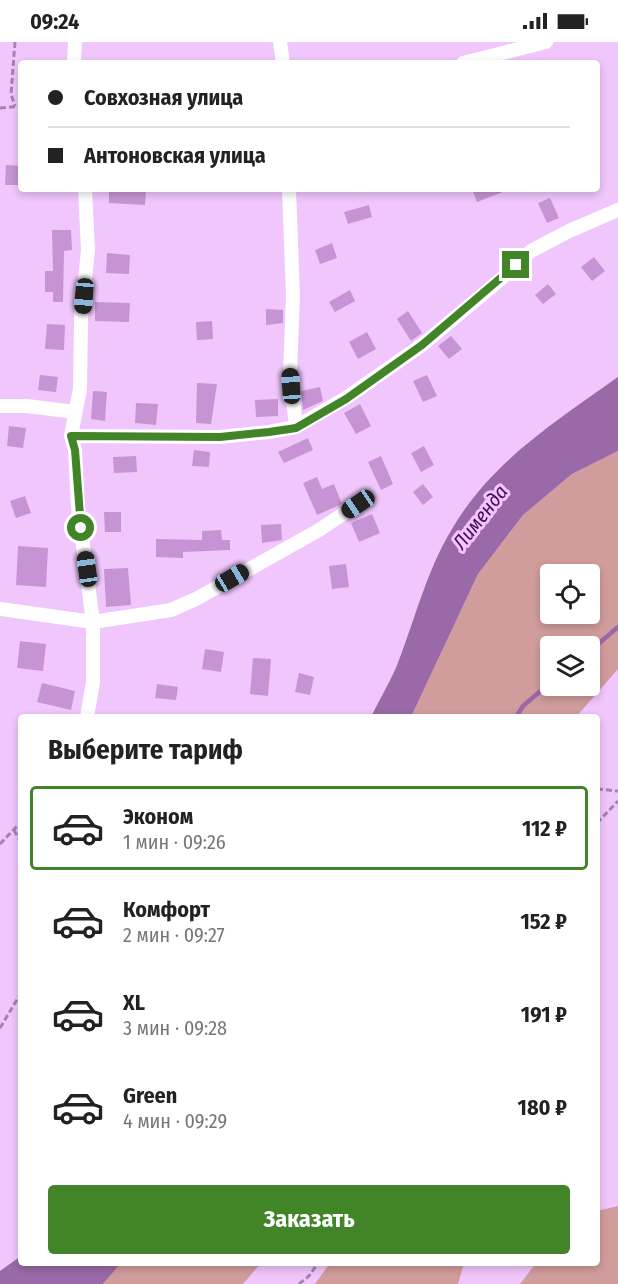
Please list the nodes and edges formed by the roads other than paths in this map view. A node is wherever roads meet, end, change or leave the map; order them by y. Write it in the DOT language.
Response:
graph roads {
  1 [pos="75,42"];
  2 [pos="280,42"];
  3 [pos="546,42"];
  4 [pos="74,60"];
  5 [pos="283,60"];
  6 [pos="475,60"];
  7 [pos="85,192"];
  8 [pos="289,192"];
  9 [pos="618,210"];
  10 [pos="0,406"];
  11 [pos="75,412"];
  12 [pos="296,428"];
  13 [pos="71,436"];
  14 [pos="358,504"];
  15 [pos="0,609"];
  16 [pos="93,622"];
  17 [pos="88,714"];
  1 -- 4 [label="street"];
  2 -- 5 [label="street"];
  3 -- 6 [label="street"];
  7 -- 11 [label="street"];
  8 -- 12 [label="street"];
  9 -- 12 [label="street"];
  10 -- 11 [label="street"];
  11 -- 13 [label="street"];
  12 -- 13 [label="street"];
  13 -- 16 [label="street"];
  14 -- 16 [label="street"];
  15 -- 16 [label="street"];
  16 -- 17 [label="street"];
}
